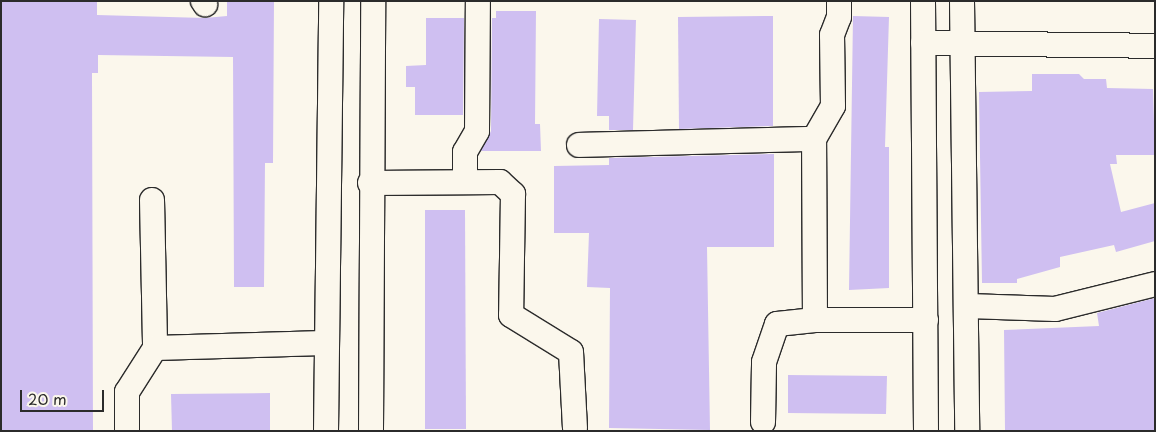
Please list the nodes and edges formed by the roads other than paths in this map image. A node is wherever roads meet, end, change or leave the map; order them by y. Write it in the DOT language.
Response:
graph roads {
  1 [pos="331,1"];
  2 [pos="373,1"];
  3 [pos="478,1"];
  4 [pos="839,1"];
  5 [pos="922,1"];
  6 [pos="962,1"];
  7 [pos="923,43"];
  8 [pos="962,43"];
  9 [pos="1155,46"];
  10 [pos="814,139"];
  11 [pos="579,145"];
  12 [pos="465,182"];
  13 [pos="370,183"];
  14 [pos="152,200"];
  15 [pos="1155,284"];
  16 [pos="968,306"];
  17 [pos="815,320"];
  18 [pos="926,320"];
  19 [pos="324,343"];
  20 [pos="155,348"];
  21 [pos="763,422"];
  22 [pos="575,428"];
  23 [pos="128,431"];
  24 [pos="326,431"];
  25 [pos="371,431"];
  26 [pos="926,431"];
  27 [pos="967,431"];
  1 -- 19 [label="street"];
  2 -- 13 [label="street"];
  3 -- 12 [label="street"];
  4 -- 10 [label="street"];
  5 -- 7 [label="street"];
  6 -- 8 [label="street"];
  7 -- 8 [label="street"];
  7 -- 18 [label="street"];
  8 -- 9 [label="street"];
  8 -- 16 [label="street"];
  10 -- 11 [label="street"];
  10 -- 17 [label="street"];
  12 -- 13 [label="street"];
  12 -- 22 [label="street"];
  13 -- 25 [label="street"];
  14 -- 20 [label="street"];
  15 -- 16 [label="street"];
  16 -- 27 [label="street"];
  17 -- 18 [label="street"];
  17 -- 21 [label="street"];
  18 -- 26 [label="street"];
  19 -- 20 [label="street"];
  19 -- 24 [label="street"];
  20 -- 23 [label="street"];
}
